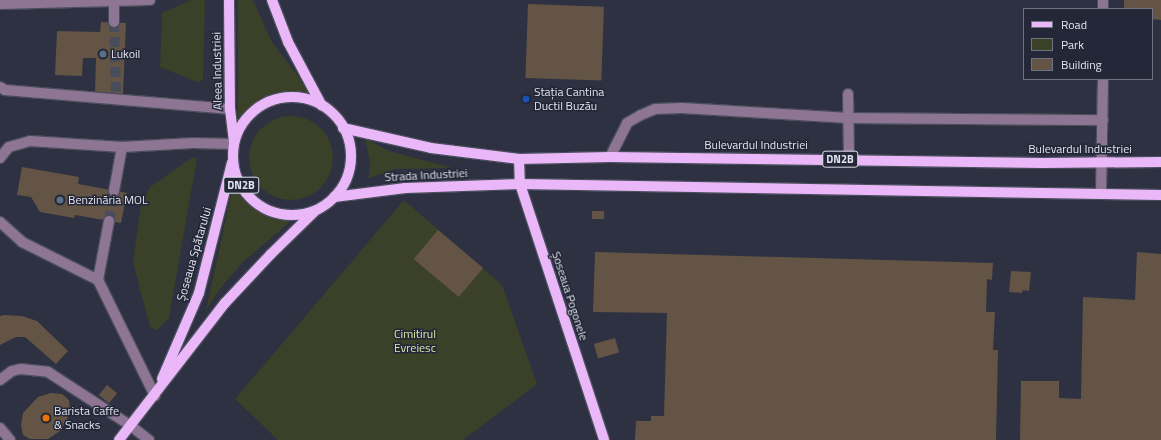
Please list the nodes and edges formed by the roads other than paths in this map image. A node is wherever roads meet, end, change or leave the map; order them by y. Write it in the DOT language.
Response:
graph roads {
  1 [pos="150,0"];
  2 [pos="229,0"];
  3 [pos="272,0"];
  4 [pos="114,1"];
  5 [pos="0,4"];
  6 [pos="114,22"];
  7 [pos="1103,80"];
  8 [pos="0,87"];
  9 [pos="848,94"];
  10 [pos="322,106"];
  11 [pos="230,109"];
  12 [pos="849,118"];
  13 [pos="1103,120"];
  14 [pos="343,128"];
  15 [pos="234,143"];
  16 [pos="122,147"];
  17 [pos="610,157"];
  18 [pos="0,158"];
  19 [pos="519,159"];
  20 [pos="849,159"];
  21 [pos="1102,161"];
  22 [pos="232,162"];
  23 [pos="1161,162"];
  24 [pos="520,184"];
  25 [pos="114,191"];
  26 [pos="1101,193"];
  27 [pos="1161,195"];
  28 [pos="334,198"];
  29 [pos="315,211"];
  30 [pos="109,221"];
  31 [pos="0,222"];
  32 [pos="98,280"];
  33 [pos="0,380"];
  34 [pos="155,396"];
  35 [pos="131,426"];
  36 [pos="0,428"];
  37 [pos="10,440"];
  38 [pos="119,440"];
  39 [pos="149,440"];
  40 [pos="604,440"];
  1 -- 4 [label="street"];
  2 -- 11 [label="main road, Aleea Industriei"];
  3 -- 10 [label="main road"];
  4 -- 5 [label="street"];
  4 -- 6 [label="street"];
  7 -- 13 [label="street"];
  8 -- 11 [label="street"];
  9 -- 12 [label="street"];
  10 -- 14 [label="main road, Șoseaua Spătarului / DN2B"];
  10 -- 15 [label="main road, Șoseaua Spătarului / DN2B"];
  11 -- 15 [label="main road, Aleea Industriei"];
  12 -- 13 [label="street"];
  12 -- 17 [label="street"];
  12 -- 20 [label="street"];
  13 -- 21 [label="street"];
  14 -- 19 [label="main road, Strada Industriei / DN2B"];
  14 -- 28 [label="main road, Șoseaua Spătarului / DN2B"];
  15 -- 16 [label="street"];
  15 -- 22 [label="main road, Șoseaua Spătarului / DN2B"];
  16 -- 18 [label="street"];
  16 -- 25 [label="street"];
  17 -- 19 [label="main road, Bulevardul Industriei / DN2B"];
  17 -- 20 [label="main road, Bulevardul Industriei / DN2B"];
  19 -- 24 [label="main road, Șoseaua Pogonele"];
  20 -- 21 [label="main road, Bulevardul Industriei / DN2B"];
  21 -- 23 [label="main road, Bulevardul Industriei / DN2B"];
  21 -- 26 [label="street"];
  22 -- 29 [label="main road, Șoseaua Spătarului / DN2B"];
  22 -- 34 [label="main road, Șoseaua Spătarului / DN2B"];
  24 -- 26 [label="main road, DN2B"];
  24 -- 28 [label="main road, Strada Industriei / DN2B"];
  24 -- 40 [label="main road, Șoseaua Pogonele"];
  26 -- 27 [label="main road, DN2B"];
  28 -- 29 [label="main road, Șoseaua Spătarului / DN2B"];
  29 -- 34 [label="main road, Șoseaua Spătarului / DN2B"];
  30 -- 32 [label="street"];
  31 -- 32 [label="street"];
  32 -- 34 [label="street"];
  33 -- 35 [label="street"];
  34 -- 35 [label="main road, Șoseaua Spătarului / DN2B"];
  35 -- 38 [label="main road, Șoseaua Spătarului / DN2B"];
  35 -- 39 [label="street"];
  36 -- 37 [label="street"];
}
